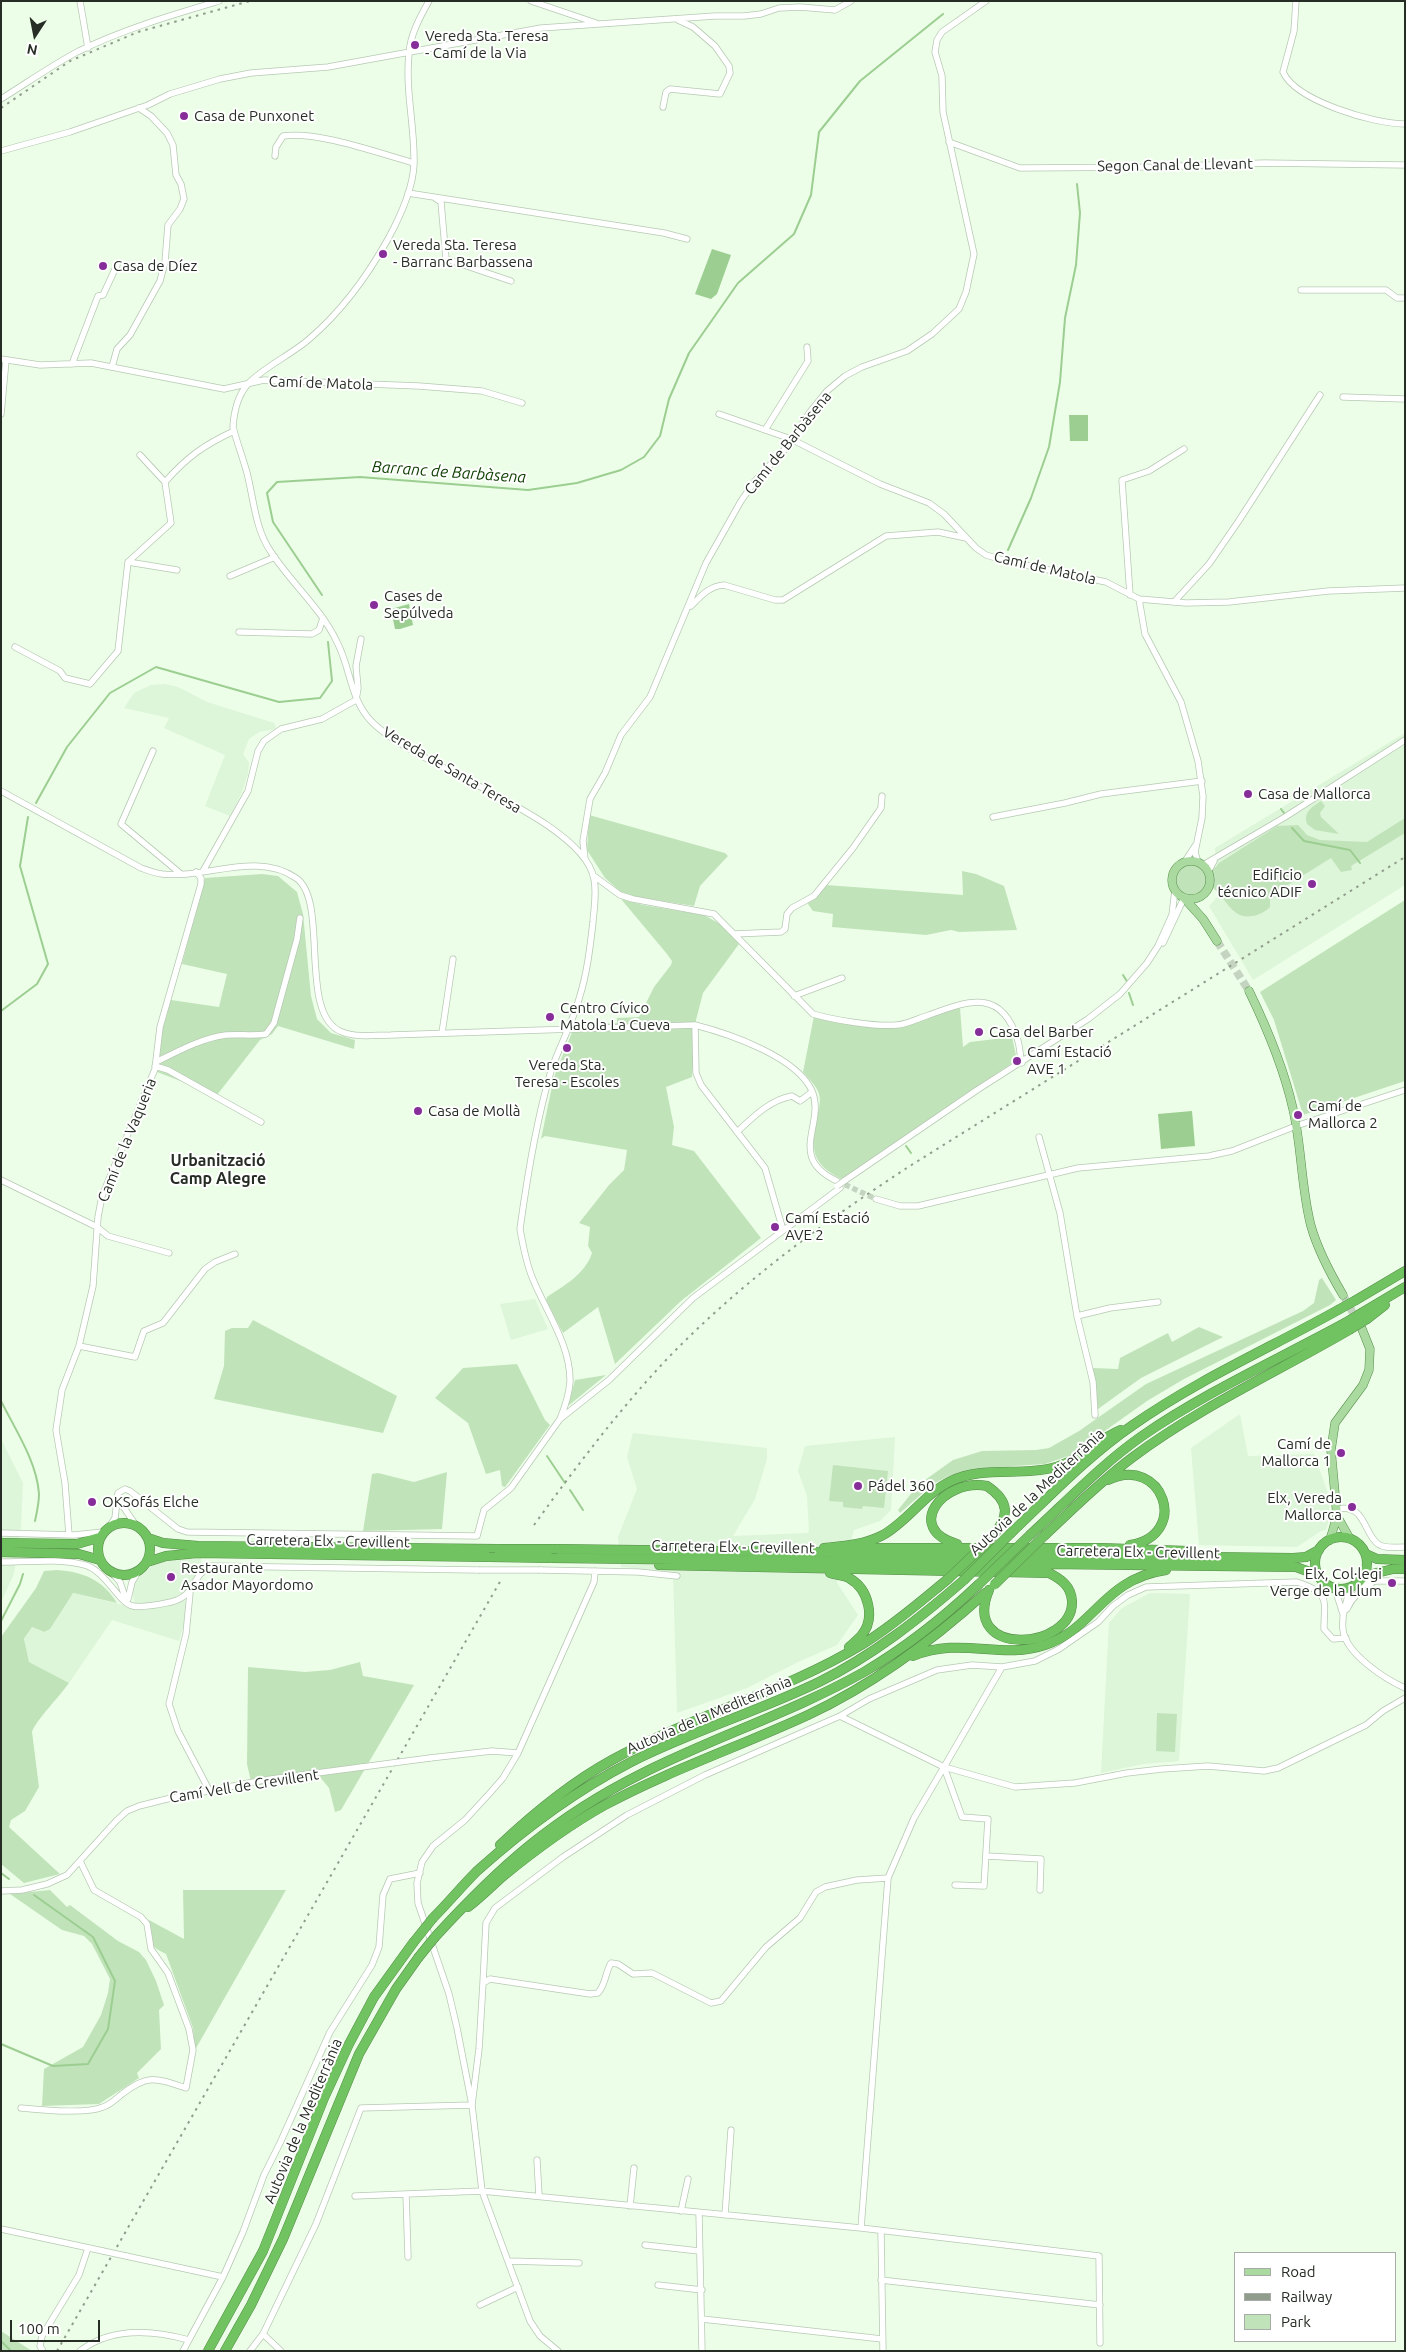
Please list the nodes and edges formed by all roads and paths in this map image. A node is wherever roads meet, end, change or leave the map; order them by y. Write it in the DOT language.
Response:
graph roads {
  1 [pos="80,1"];
  2 [pos="219,1"];
  3 [pos="429,1"];
  4 [pos="531,1"];
  5 [pos="851,1"];
  6 [pos="986,1"];
  7 [pos="1296,1"];
  8 [pos="677,20"];
  9 [pos="600,24"];
  10 [pos="88,48"];
  11 [pos="409,54"];
  12 [pos="1,99"];
  13 [pos="664,107"];
  14 [pos="139,108"];
  15 [pos="1405,124"];
  16 [pos="950,142"];
  17 [pos="1,151"];
  18 [pos="275,156"];
  19 [pos="414,163"];
  20 [pos="1405,165"];
  21 [pos="408,193"];
  22 [pos="433,197"];
  23 [pos="687,239"];
  24 [pos="117,265"];
  25 [pos="511,281"];
  26 [pos="1301,290"];
  27 [pos="1405,298"];
  28 [pos="807,347"];
  29 [pos="4,360"];
  30 [pos="72,364"];
  31 [pos="112,367"];
  32 [pos="247,385"];
  33 [pos="1320,395"];
  34 [pos="1343,397"];
  35 [pos="1405,399"];
  36 [pos="522,403"];
  37 [pos="1,414"];
  38 [pos="719,414"];
  39 [pos="764,430"];
  40 [pos="234,431"];
  41 [pos="791,439"];
  42 [pos="1184,449"];
  43 [pos="140,455"];
  44 [pos="165,482"];
  45 [pos="968,538"];
  46 [pos="274,557"];
  47 [pos="128,562"];
  48 [pos="177,570"];
  49 [pos="230,576"];
  50 [pos="1405,588"];
  51 [pos="1130,594"];
  52 [pos="1139,599"];
  53 [pos="1174,602"];
  54 [pos="689,608"];
  55 [pos="323,618"];
  56 [pos="239,632"];
  57 [pos="361,638"];
  58 [pos="15,647"];
  59 [pos="356,700"];
  60 [pos="1405,740"];
  61 [pos="154,751"];
  62 [pos="1202,781"];
  63 [pos="1,791"];
  64 [pos="882,796"];
  65 [pos="994,817"];
  66 [pos="1196,844"];
  67 [pos="1216,858"];
  68 [pos="585,859"];
  69 [pos="1184,863"];
  70 [pos="1200,864"];
  71 [pos="204,871"];
  72 [pos="196,872"];
  73 [pos="1208,872"];
  74 [pos="181,874"];
  75 [pos="594,876"];
  76 [pos="1175,890"];
  77 [pos="1199,897"];
  78 [pos="1184,898"];
  79 [pos="300,918"];
  80 [pos="1202,919"];
  81 [pos="734,934"];
  82 [pos="1217,941"];
  83 [pos="453,959"];
  84 [pos="842,978"];
  85 [pos="1249,992"];
  86 [pos="794,996"];
  87 [pos="695,1025"];
  88 [pos="568,1029"];
  89 [pos="442,1033"];
  90 [pos="1018,1041"];
  91 [pos="1033,1053"];
  92 [pos="1022,1062"];
  93 [pos="156,1064"];
  94 [pos="1405,1090"];
  95 [pos="812,1092"];
  96 [pos="261,1122"];
  97 [pos="1296,1126"];
  98 [pos="737,1132"];
  99 [pos="1039,1137"];
  100 [pos="1051,1175"];
  101 [pos="1,1180"];
  102 [pos="838,1185"];
  103 [pos="876,1199"];
  104 [pos="97,1227"];
  105 [pos="782,1228"];
  106 [pos="169,1253"];
  107 [pos="235,1254"];
  108 [pos="1405,1272"];
  109 [pos="1405,1289"];
  110 [pos="1343,1295"];
  111 [pos="1158,1302"];
  112 [pos="1077,1316"];
  113 [pos="1347,1326"];
  114 [pos="1362,1329"];
  115 [pos="78,1346"];
  116 [pos="562,1412"];
  117 [pos="1095,1415"];
  118 [pos="560,1418"];
  119 [pos="1133,1425"];
  120 [pos="1097,1486"];
  121 [pos="118,1496"];
  122 [pos="1336,1513"];
  123 [pos="134,1524"];
  124 [pos="104,1532"];
  125 [pos="1,1534"];
  126 [pos="69,1535"];
  127 [pos="471,1537"];
  128 [pos="148,1538"];
  129 [pos="1350,1539"];
  130 [pos="1330,1540"];
  131 [pos="1,1543"];
  132 [pos="980,1546"];
  133 [pos="824,1548"];
  134 [pos="1102,1548"];
  135 [pos="1405,1548"];
  136 [pos="1318,1550"];
  137 [pos="696,1551"];
  138 [pos="1,1552"];
  139 [pos="1366,1554"];
  140 [pos="564,1558"];
  141 [pos="1266,1558"];
  142 [pos="100,1560"];
  143 [pos="1405,1560"];
  144 [pos="1,1562"];
  145 [pos="147,1562"];
  146 [pos="1200,1567"];
  147 [pos="757,1568"];
  148 [pos="1405,1569"];
  149 [pos="138,1572"];
  150 [pos="596,1572"];
  151 [pos="112,1573"];
  152 [pos="1318,1575"];
  153 [pos="677,1576"];
  154 [pos="1364,1576"];
  155 [pos="1376,1581"];
  156 [pos="1405,1581"];
  157 [pos="1352,1587"];
  158 [pos="991,1588"];
  159 [pos="1335,1589"];
  160 [pos="190,1593"];
  161 [pos="127,1603"];
  162 [pos="1344,1618"];
  163 [pos="1346,1638"];
  164 [pos="837,1658"];
  165 [pos="901,1661"];
  166 [pos="1002,1667"];
  167 [pos="1405,1688"];
  168 [pos="1405,1698"];
  169 [pos="840,1716"];
  170 [pos="518,1753"];
  171 [pos="944,1767"];
  172 [pos="209,1790"];
  173 [pos="987,1856"];
  174 [pos="80,1862"];
  175 [pos="477,1872"];
  176 [pos="420,1873"];
  177 [pos="888,1878"];
  178 [pos="954,1885"];
  179 [pos="1040,1890"];
  180 [pos="1,1891"];
  181 [pos="452,1919"];
  182 [pos="483,1983"];
  183 [pos="472,2105"];
  184 [pos="22,2108"];
  185 [pos="731,2130"];
  186 [pos="537,2160"];
  187 [pos="634,2168"];
  188 [pos="688,2179"];
  189 [pos="482,2191"];
  190 [pos="406,2194"];
  191 [pos="355,2196"];
  192 [pos="539,2196"];
  193 [pos="630,2206"];
  194 [pos="681,2211"];
  195 [pos="699,2213"];
  196 [pos="725,2215"];
  197 [pos="861,2228"];
  198 [pos="1,2229"];
  199 [pos="881,2231"];
  200 [pos="645,2245"];
  201 [pos="88,2248"];
  202 [pos="700,2251"];
  203 [pos="408,2257"];
  204 [pos="508,2261"];
  205 [pos="579,2263"];
  206 [pos="222,2278"];
  207 [pos="882,2280"];
  208 [pos="658,2285"];
  209 [pos="518,2288"];
  210 [pos="702,2290"];
  211 [pos="480,2305"];
  212 [pos="1100,2305"];
  213 [pos="702,2318"];
  214 [pos="263,2334"];
  215 [pos="882,2339"];
  216 [pos="189,2340"];
  217 [pos="1100,2343"];
  218 [pos="43,2351"];
  219 [pos="80,2351"];
  220 [pos="183,2351"];
  221 [pos="208,2351"];
  222 [pos="225,2351"];
  223 [pos="250,2351"];
  224 [pos="281,2351"];
  225 [pos="558,2351"];
  226 [pos="702,2351"];
  227 [pos="883,2351"];
  1 -- 10 [label="street"];
  2 -- 10 [label="street"];
  3 -- 11 [label="street, Vereda de Santa Teresa"];
  4 -- 9 [label="street"];
  5 -- 8 [label="street"];
  6 -- 16 [label="street, Camí de Barbàsena"];
  7 -- 15 [label="street"];
  8 -- 9 [label="street"];
  8 -- 13 [label="street"];
  9 -- 11 [label="street"];
  10 -- 12 [label="street"];
  11 -- 14 [label="street"];
  11 -- 19 [label="street, Vereda de Santa Teresa"];
  14 -- 17 [label="street"];
  14 -- 31 [label="street"];
  16 -- 20 [label="street, Segon Canal de Llevant"];
  16 -- 41 [label="street, Camí de Barbàsena"];
  18 -- 19 [label="street"];
  19 -- 21 [label="street, Vereda de Santa Teresa"];
  21 -- 22 [label="street"];
  21 -- 32 [label="street, Vereda de Santa Teresa"];
  22 -- 23 [label="street"];
  22 -- 25 [label="street"];
  24 -- 30 [label="street"];
  26 -- 27 [label="street"];
  28 -- 39 [label="street"];
  29 -- 30 [label="street, Camí de Matola"];
  29 -- 37 [label="street"];
  30 -- 31 [label="street, Camí de Matola"];
  31 -- 32 [label="street, Camí de Matola"];
  32 -- 36 [label="street, Camí de Matola"];
  32 -- 40 [label="street, Vereda de Santa Teresa"];
  33 -- 53 [label="street"];
  34 -- 35 [label="street"];
  38 -- 39 [label="street, Camí de Matola"];
  39 -- 41 [label="street, Camí de Matola"];
  40 -- 44 [label="street"];
  40 -- 46 [label="street, Vereda de Santa Teresa"];
  41 -- 45 [label="street, Camí de Matola"];
  41 -- 54 [label="street, Camí de Barbàsena"];
  42 -- 51 [label="street"];
  43 -- 44 [label="street"];
  44 -- 47 [label="street"];
  45 -- 51 [label="street, Camí de Matola"];
  45 -- 54 [label="street"];
  46 -- 49 [label="street"];
  46 -- 55 [label="street, Vereda de Santa Teresa"];
  47 -- 48 [label="street"];
  47 -- 58 [label="street"];
  50 -- 53 [label="street, Camí de Matola"];
  51 -- 52 [label="street, Camí de Matola"];
  52 -- 53 [label="street, Camí de Matola"];
  52 -- 62 [label="street"];
  54 -- 68 [label="street, Camí de Barbàsena"];
  55 -- 56 [label="street"];
  55 -- 59 [label="street, Vereda de Santa Teresa"];
  57 -- 59 [label="street"];
  59 -- 68 [label="street, Vereda de Santa Teresa"];
  59 -- 71 [label="street"];
  60 -- 67 [label="street"];
  61 -- 74 [label="street"];
  62 -- 65 [label="street"];
  62 -- 66 [label="street"];
  63 -- 74 [label="street"];
  64 -- 81 [label="street"];
  66 -- 69 [label="street"];
  66 -- 70 [label="street"];
  67 -- 70 [label="street"];
  67 -- 73 [label="street"];
  68 -- 75 [label="street, Vereda de Santa Teresa"];
  69 -- 70 [label="main road"];
  69 -- 76 [label="main road"];
  70 -- 73 [label="main road"];
  71 -- 72 [label="street"];
  71 -- 89 [label="street"];
  72 -- 74 [label="street"];
  72 -- 93 [label="street, Camí de la Vaqueria"];
  73 -- 77 [label="main road"];
  75 -- 81 [label="street"];
  75 -- 88 [label="street, Vereda de Santa Teresa"];
  76 -- 78 [label="main road"];
  76 -- 91 [label="street"];
  77 -- 78 [label="main road"];
  77 -- 80 [label="main road"];
  78 -- 80 [label="main road"];
  78 -- 92 [label="street"];
  79 -- 93 [label="street"];
  80 -- 82 [label="main road"];
  81 -- 86 [label="street"];
  83 -- 89 [label="street"];
  84 -- 86 [label="street"];
  85 -- 97 [label="main road"];
  86 -- 90 [label="street"];
  87 -- 88 [label="street"];
  87 -- 95 [label="street"];
  87 -- 98 [label="street"];
  88 -- 89 [label="street"];
  88 -- 116 [label="street, Vereda de Santa Teresa"];
  90 -- 91 [label="street"];
  90 -- 92 [label="street"];
  91 -- 92 [label="street"];
  92 -- 102 [label="street, bridge"];
  93 -- 96 [label="street"];
  93 -- 104 [label="street, Camí de la Vaqueria"];
  94 -- 97 [label="street"];
  95 -- 98 [label="street"];
  95 -- 102 [label="street"];
  97 -- 100 [label="street"];
  97 -- 110 [label="main road"];
  98 -- 105 [label="street"];
  99 -- 100 [label="street"];
  100 -- 103 [label="street"];
  100 -- 112 [label="street"];
  101 -- 104 [label="street"];
  102 -- 105 [label="street"];
  104 -- 106 [label="street"];
  104 -- 115 [label="street, Camí de la Vaqueria"];
  105 -- 116 [label="street"];
  105 -- 118 [label="street"];
  107 -- 115 [label="street"];
  108 -- 119 [label="highway, Autovia de la Mediterrània, bridge"];
  109 -- 113 [label="highway, Autovia de la Mediterrània, bridge"];
  111 -- 112 [label="street"];
  112 -- 117 [label="street"];
  113 -- 120 [label="highway"];
  113 -- 181 [label="highway, Autovia de la Mediterrània, bridge"];
  114 -- 122 [label="main road"];
  115 -- 126 [label="street, Camí de la Vaqueria"];
  116 -- 118 [label="street, Vereda de Santa Teresa"];
  116 -- 127 [label="street"];
  118 -- 127 [label="street"];
  119 -- 133 [label="highway"];
  119 -- 175 [label="highway, Autovia de la Mediterrània, bridge"];
  120 -- 134 [label="highway"];
  120 -- 158 [label="highway, bridge"];
  121 -- 123 [label="street"];
  121 -- 124 [label="street"];
  121 -- 127 [label="street"];
  122 -- 129 [label="main road"];
  122 -- 130 [label="main road"];
  122 -- 135 [label="street"];
  123 -- 124 [label="highway"];
  123 -- 128 [label="highway"];
  124 -- 126 [label="street"];
  124 -- 131 [label="highway"];
  124 -- 142 [label="highway"];
  125 -- 126 [label="street"];
  128 -- 137 [label="highway, Carretera Elx - Crevillent, bridge"];
  128 -- 145 [label="highway"];
  129 -- 130 [label="highway"];
  129 -- 139 [label="highway"];
  130 -- 136 [label="highway"];
  132 -- 133 [label="highway"];
  132 -- 134 [label="highway"];
  132 -- 164 [label="highway, bridge"];
  133 -- 137 [label="highway"];
  134 -- 141 [label="highway"];
  136 -- 141 [label="highway, Carretera Elx - Crevillent"];
  136 -- 152 [label="highway"];
  137 -- 141 [label="highway, Carretera Elx - Crevillent"];
  138 -- 142 [label="highway"];
  139 -- 143 [label="highway"];
  139 -- 154 [label="highway"];
  140 -- 145 [label="highway, Carretera Elx - Crevillent, bridge"];
  140 -- 146 [label="highway, Carretera Elx - Crevillent"];
  140 -- 147 [label="highway"];
  142 -- 151 [label="highway"];
  144 -- 161 [label="street"];
  145 -- 149 [label="highway"];
  146 -- 152 [label="highway, Carretera Elx - Crevillent"];
  146 -- 165 [label="highway"];
  147 -- 158 [label="highway"];
  147 -- 164 [label="highway"];
  148 -- 154 [label="highway"];
  149 -- 151 [label="highway"];
  149 -- 161 [label="street"];
  150 -- 153 [label="street"];
  150 -- 160 [label="street, bridge"];
  150 -- 170 [label="street"];
  151 -- 161 [label="street"];
  152 -- 159 [label="highway"];
  154 -- 157 [label="highway"];
  155 -- 156 [label="street"];
  155 -- 157 [label="street"];
  155 -- 162 [label="street"];
  157 -- 159 [label="highway"];
  157 -- 162 [label="street"];
  158 -- 165 [label="highway"];
  159 -- 162 [label="street"];
  160 -- 161 [label="street"];
  160 -- 172 [label="street"];
  162 -- 163 [label="street"];
  163 -- 166 [label="street"];
  163 -- 167 [label="street"];
  164 -- 175 [label="highway"];
  165 -- 181 [label="highway"];
  166 -- 169 [label="street"];
  166 -- 171 [label="street"];
  168 -- 171 [label="street"];
  169 -- 171 [label="street"];
  169 -- 182 [label="street"];
  170 -- 172 [label="street, Camí Vell de Crevillent, bridge"];
  170 -- 176 [label="street"];
  171 -- 173 [label="street"];
  171 -- 177 [label="street"];
  172 -- 174 [label="street, Camí Vell de Crevillent"];
  173 -- 178 [label="street"];
  173 -- 179 [label="street"];
  174 -- 180 [label="street, Camí Vell de Crevillent"];
  174 -- 184 [label="street"];
  175 -- 221 [label="highway, Autovia de la Mediterrània, bridge"];
  176 -- 183 [label="street"];
  176 -- 206 [label="street"];
  177 -- 182 [label="street"];
  177 -- 197 [label="street"];
  181 -- 222 [label="highway, Autovia de la Mediterrània, bridge"];
  182 -- 183 [label="street"];
  183 -- 189 [label="street"];
  183 -- 214 [label="street"];
  185 -- 196 [label="street"];
  186 -- 192 [label="street"];
  187 -- 193 [label="street"];
  188 -- 194 [label="street"];
  189 -- 190 [label="street"];
  189 -- 192 [label="street"];
  189 -- 204 [label="street"];
  190 -- 191 [label="street"];
  190 -- 203 [label="street"];
  192 -- 193 [label="street"];
  193 -- 194 [label="street"];
  194 -- 195 [label="street"];
  195 -- 196 [label="street"];
  195 -- 202 [label="street"];
  196 -- 197 [label="street"];
  197 -- 199 [label="street"];
  198 -- 201 [label="street"];
  199 -- 207 [label="street"];
  199 -- 212 [label="street"];
  200 -- 202 [label="street"];
  201 -- 206 [label="street, bridge"];
  201 -- 218 [label="street"];
  202 -- 210 [label="street"];
  204 -- 205 [label="street"];
  204 -- 209 [label="street"];
  206 -- 216 [label="street"];
  207 -- 212 [label="street"];
  207 -- 215 [label="street"];
  208 -- 210 [label="street"];
  209 -- 211 [label="street"];
  209 -- 225 [label="street"];
  210 -- 213 [label="street"];
  212 -- 217 [label="street"];
  213 -- 215 [label="street"];
  213 -- 226 [label="street"];
  214 -- 223 [label="street"];
  214 -- 224 [label="street"];
  215 -- 227 [label="street"];
  216 -- 219 [label="street"];
  216 -- 220 [label="street"];
}
